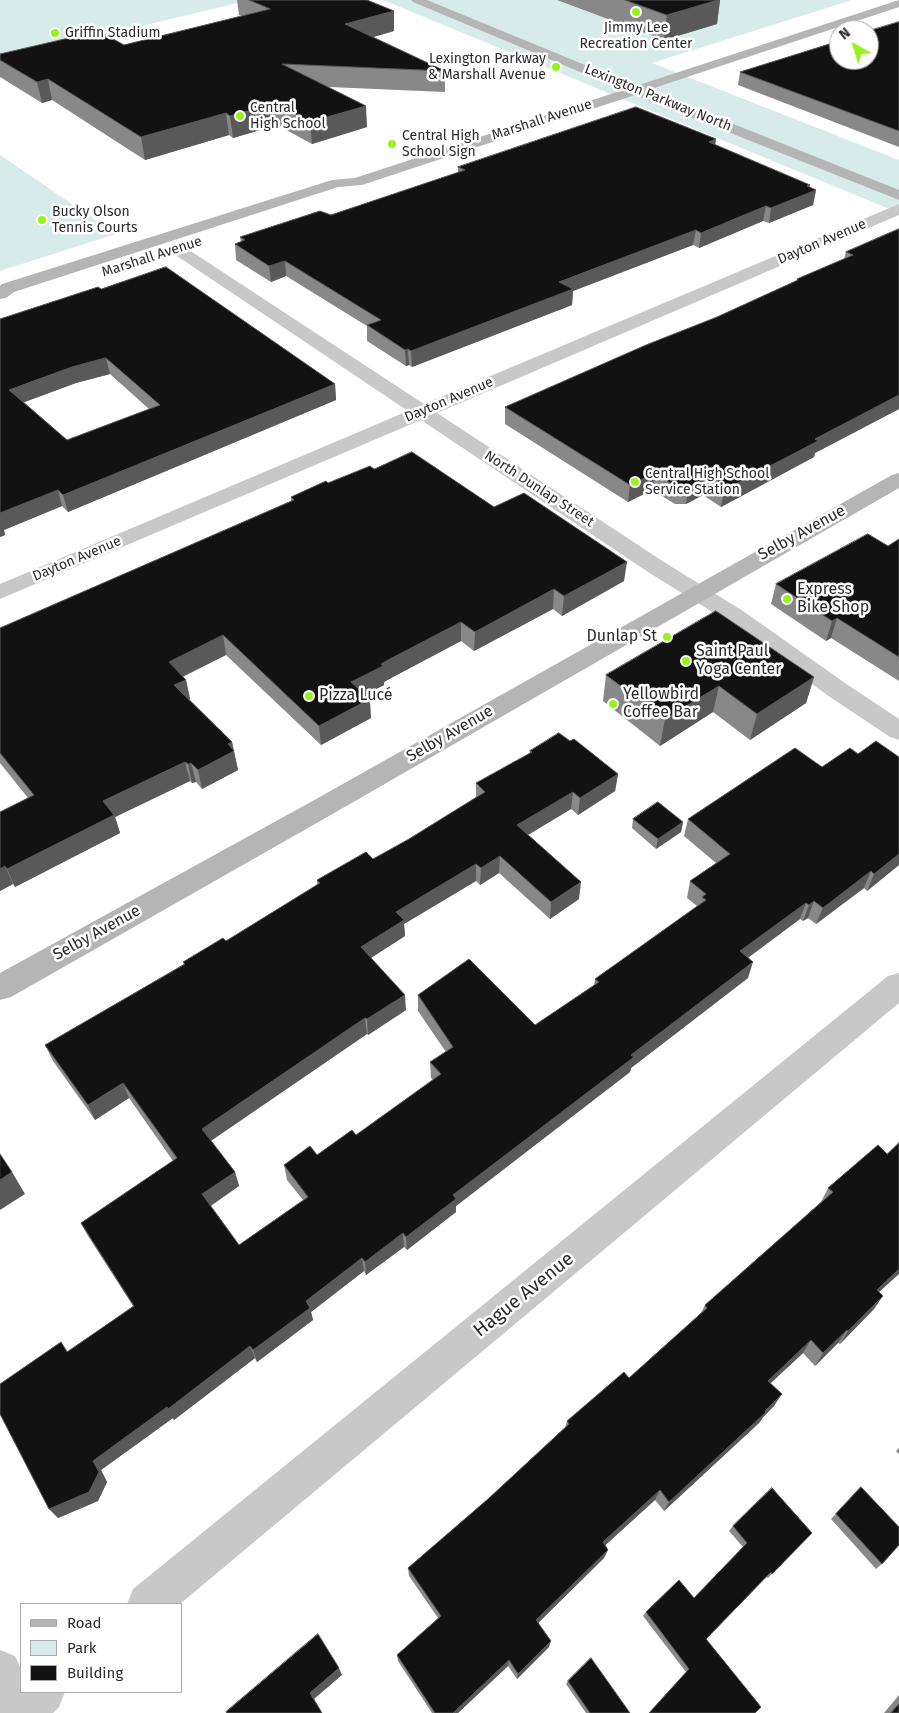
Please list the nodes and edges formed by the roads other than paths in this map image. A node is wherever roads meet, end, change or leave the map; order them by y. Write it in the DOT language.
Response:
graph roads {
  1 [pos="418,0"];
  2 [pos="899,3"];
  3 [pos="642,74"];
  4 [pos="659,81"];
  5 [pos="634,90"];
  6 [pos="681,90"];
  7 [pos="356,182"];
  8 [pos="899,195"];
  9 [pos="899,209"];
  10 [pos="177,249"];
  11 [pos="0,294"];
  12 [pos="0,301"];
  13 [pos="422,411"];
  14 [pos="899,479"];
  15 [pos="0,592"];
  16 [pos="696,593"];
  17 [pos="899,731"];
  18 [pos="899,985"];
  19 [pos="0,988"];
  20 [pos="149,1603"];
  21 [pos="0,1671"];
  22 [pos="43,1693"];
  23 [pos="20,1713"];
  1 -- 5 [label="street, Lexington Parkway North"];
  2 -- 4 [label="street, Marshall Avenue"];
  3 -- 4 [label="street, Lexington Parkway North"];
  4 -- 5 [label="street, Marshall Avenue"];
  4 -- 6 [label="street, Lexington Parkway North"];
  5 -- 7 [label="street, Marshall Avenue"];
  5 -- 8 [label="street, Lexington Parkway North"];
  7 -- 10 [label="street, Marshall Avenue"];
  7 -- 11 [label="street, Marshall Avenue"];
  9 -- 13 [label="street, Dayton Avenue"];
  10 -- 12 [label="street, Marshall Avenue"];
  10 -- 13 [label="street, North Dunlap Street"];
  13 -- 15 [label="street, Dayton Avenue"];
  13 -- 16 [label="street, North Dunlap Street"];
  14 -- 16 [label="street, Selby Avenue"];
  16 -- 17 [label="street, North Dunlap Street"];
  16 -- 19 [label="street, Selby Avenue"];
  18 -- 20 [label="street, Hague Avenue"];
  21 -- 23 [label="street"];
  22 -- 23 [label="street"];
}
